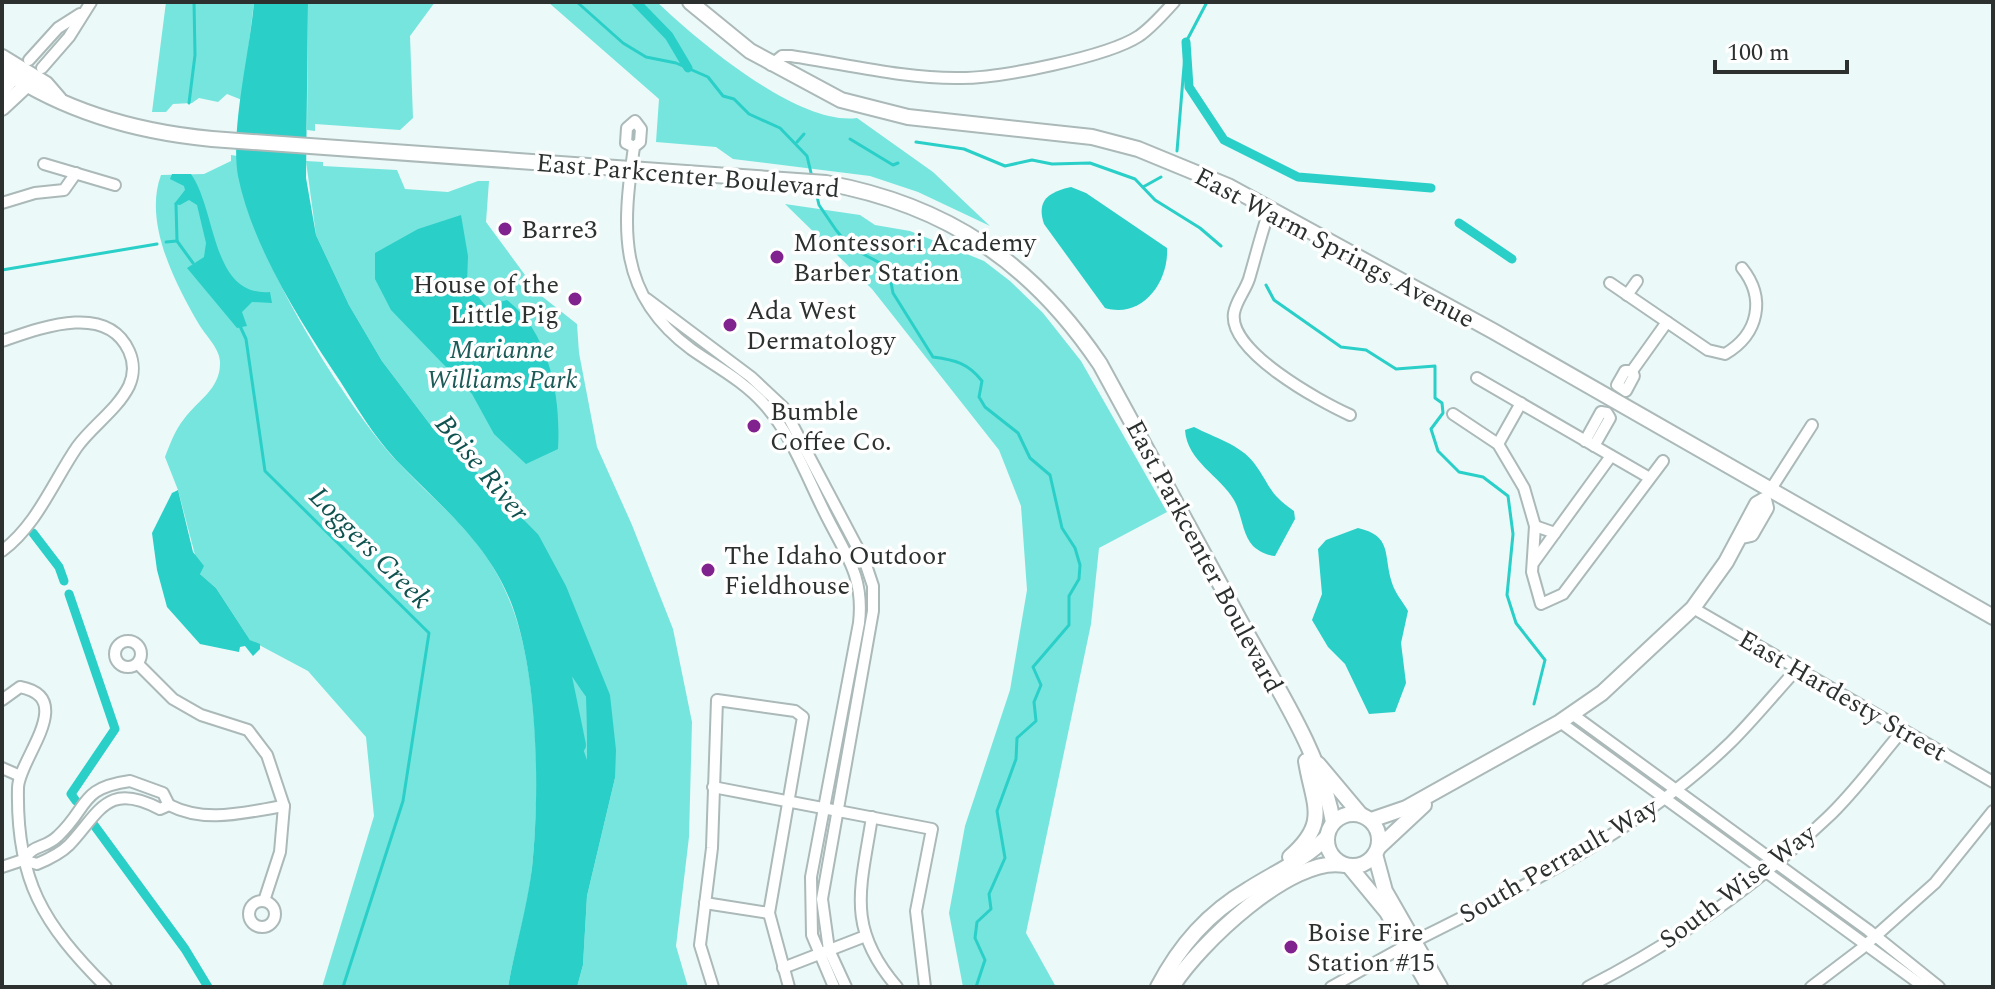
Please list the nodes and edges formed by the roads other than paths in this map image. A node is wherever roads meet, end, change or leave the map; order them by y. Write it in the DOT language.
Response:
graph roads {
  1 [pos="690,2"];
  2 [pos="1174,2"];
  3 [pos="86,6"];
  4 [pos="2,57"];
  5 [pos="771,65"];
  6 [pos="24,72"];
  7 [pos="2,90"];
  8 [pos="2,108"];
  9 [pos="634,147"];
  10 [pos="44,164"];
  11 [pos="631,170"];
  12 [pos="76,173"];
  13 [pos="115,185"];
  14 [pos="2,203"];
  15 [pos="1270,208"];
  16 [pos="1742,268"];
  17 [pos="1637,281"];
  18 [pos="1610,283"];
  19 [pos="1627,295"];
  20 [pos="1667,322"];
  21 [pos="2,341"];
  22 [pos="1477,378"];
  23 [pos="1614,401"];
  24 [pos="1521,403"];
  25 [pos="1453,414"];
  26 [pos="1350,415"];
  27 [pos="1812,425"];
  28 [pos="1498,444"];
  29 [pos="1589,444"];
  30 [pos="1611,456"];
  31 [pos="1663,461"];
  32 [pos="1648,477"];
  33 [pos="1767,494"];
  34 [pos="1535,526"];
  35 [pos="1555,533"];
  36 [pos="2,551"];
  37 [pos="1533,564"];
  38 [pos="1693,608"];
  39 [pos="1993,617"];
  40 [pos="138,664"];
  41 [pos="1797,669"];
  42 [pos="2,700"];
  43 [pos="1566,718"];
  44 [pos="1903,730"];
  45 [pos="1303,741"];
  46 [pos="1312,758"];
  47 [pos="2,768"];
  48 [pos="18,775"];
  49 [pos="1993,782"];
  50 [pos="713,787"];
  51 [pos="1438,790"];
  52 [pos="1669,794"];
  53 [pos="789,801"];
  54 [pos="169,805"];
  55 [pos="284,806"];
  56 [pos="830,809"];
  57 [pos="1993,811"];
  58 [pos="872,817"];
  59 [pos="1366,817"];
  60 [pos="1333,822"];
  61 [pos="1326,838"];
  62 [pos="1377,851"];
  63 [pos="23,860"];
  64 [pos="1346,865"];
  65 [pos="2,867"];
  66 [pos="1771,867"];
  67 [pos="1264,880"];
  68 [pos="264,901"];
  69 [pos="705,903"];
  70 [pos="769,913"];
  71 [pos="863,937"];
  72 [pos="1872,939"];
  73 [pos="1410,944"];
  74 [pos="824,952"];
  75 [pos="783,968"];
  76 [pos="106,987"];
  77 [pos="713,987"];
  78 [pos="789,987"];
  79 [pos="834,987"];
  80 [pos="846,987"];
  81 [pos="897,987"];
  82 [pos="925,987"];
  83 [pos="1158,987"];
  84 [pos="1172,987"];
  85 [pos="1331,987"];
  86 [pos="1429,987"];
  87 [pos="1440,987"];
  88 [pos="1588,987"];
  89 [pos="1811,987"];
  90 [pos="1924,987"];
  91 [pos="1939,987"];
  1 -- 5 [label="street, East Warm Springs Avenue"];
  2 -- 5 [label="street"];
  3 -- 6 [label="street"];
  4 -- 6 [label="street, East Parkcenter Boulevard"];
  5 -- 15 [label="street, East Warm Springs Avenue"];
  6 -- 7 [label="street"];
  6 -- 8 [label="street"];
  6 -- 11 [label="street, East Parkcenter Boulevard"];
  9 -- 11 [label="street"];
  10 -- 12 [label="street"];
  11 -- 45 [label="street, East Parkcenter Boulevard"];
  11 -- 56 [label="street"];
  12 -- 13 [label="street"];
  12 -- 14 [label="street"];
  15 -- 23 [label="street, East Warm Springs Avenue"];
  15 -- 26 [label="street"];
  16 -- 20 [label="street"];
  17 -- 19 [label="street"];
  18 -- 19 [label="street"];
  19 -- 20 [label="street"];
  20 -- 23 [label="street"];
  21 -- 36 [label="street"];
  22 -- 24 [label="street"];
  23 -- 29 [label="street"];
  23 -- 33 [label="street, East Warm Springs Avenue"];
  24 -- 28 [label="street"];
  24 -- 29 [label="street"];
  25 -- 28 [label="street"];
  27 -- 33 [label="street"];
  28 -- 34 [label="street"];
  29 -- 30 [label="street"];
  30 -- 32 [label="street"];
  30 -- 35 [label="street"];
  31 -- 32 [label="street"];
  32 -- 37 [label="street"];
  33 -- 38 [label="street"];
  33 -- 39 [label="street, East Warm Springs Avenue"];
  34 -- 35 [label="street"];
  34 -- 37 [label="street"];
  35 -- 37 [label="street"];
  38 -- 41 [label="street, East Hardesty Street"];
  38 -- 43 [label="street"];
  40 -- 55 [label="street"];
  41 -- 44 [label="street, East Hardesty Street"];
  41 -- 52 [label="street, South Perrault Way"];
  42 -- 48 [label="street"];
  43 -- 51 [label="street"];
  43 -- 52 [label="street"];
  44 -- 49 [label="street, East Hardesty Street"];
  44 -- 66 [label="street, South Wise Way"];
  45 -- 46 [label="street, East Parkcenter Boulevard"];
  45 -- 67 [label="street"];
  46 -- 59 [label="street, East Parkcenter Boulevard"];
  46 -- 60 [label="street, East Parkcenter Boulevard"];
  47 -- 48 [label="street"];
  48 -- 63 [label="street"];
  50 -- 53 [label="street"];
  50 -- 53 [label="street"];
  50 -- 69 [label="street"];
  51 -- 59 [label="street"];
  51 -- 62 [label="street"];
  52 -- 66 [label="street"];
  52 -- 73 [label="street, South Perrault Way"];
  53 -- 56 [label="street"];
  53 -- 70 [label="street"];
  54 -- 55 [label="street"];
  54 -- 63 [label="street"];
  54 -- 63 [label="street"];
  55 -- 68 [label="street"];
  56 -- 58 [label="street"];
  56 -- 74 [label="street"];
  57 -- 72 [label="street"];
  58 -- 71 [label="street"];
  58 -- 82 [label="street"];
  59 -- 60 [label="street"];
  59 -- 62 [label="street"];
  60 -- 61 [label="street"];
  61 -- 64 [label="street"];
  61 -- 67 [label="street"];
  62 -- 64 [label="street"];
  62 -- 73 [label="street"];
  63 -- 65 [label="street"];
  63 -- 76 [label="street"];
  64 -- 73 [label="street"];
  64 -- 84 [label="street"];
  66 -- 72 [label="street"];
  66 -- 88 [label="street, South Wise Way"];
  67 -- 83 [label="street"];
  69 -- 70 [label="street"];
  69 -- 77 [label="street"];
  70 -- 75 [label="street"];
  71 -- 74 [label="street"];
  71 -- 81 [label="street"];
  72 -- 89 [label="street"];
  72 -- 90 [label="street"];
  72 -- 91 [label="street"];
  73 -- 85 [label="street, South Perrault Way"];
  73 -- 86 [label="street"];
  73 -- 87 [label="street"];
  74 -- 75 [label="street"];
  74 -- 79 [label="street"];
  74 -- 80 [label="street"];
  75 -- 78 [label="street"];
}
